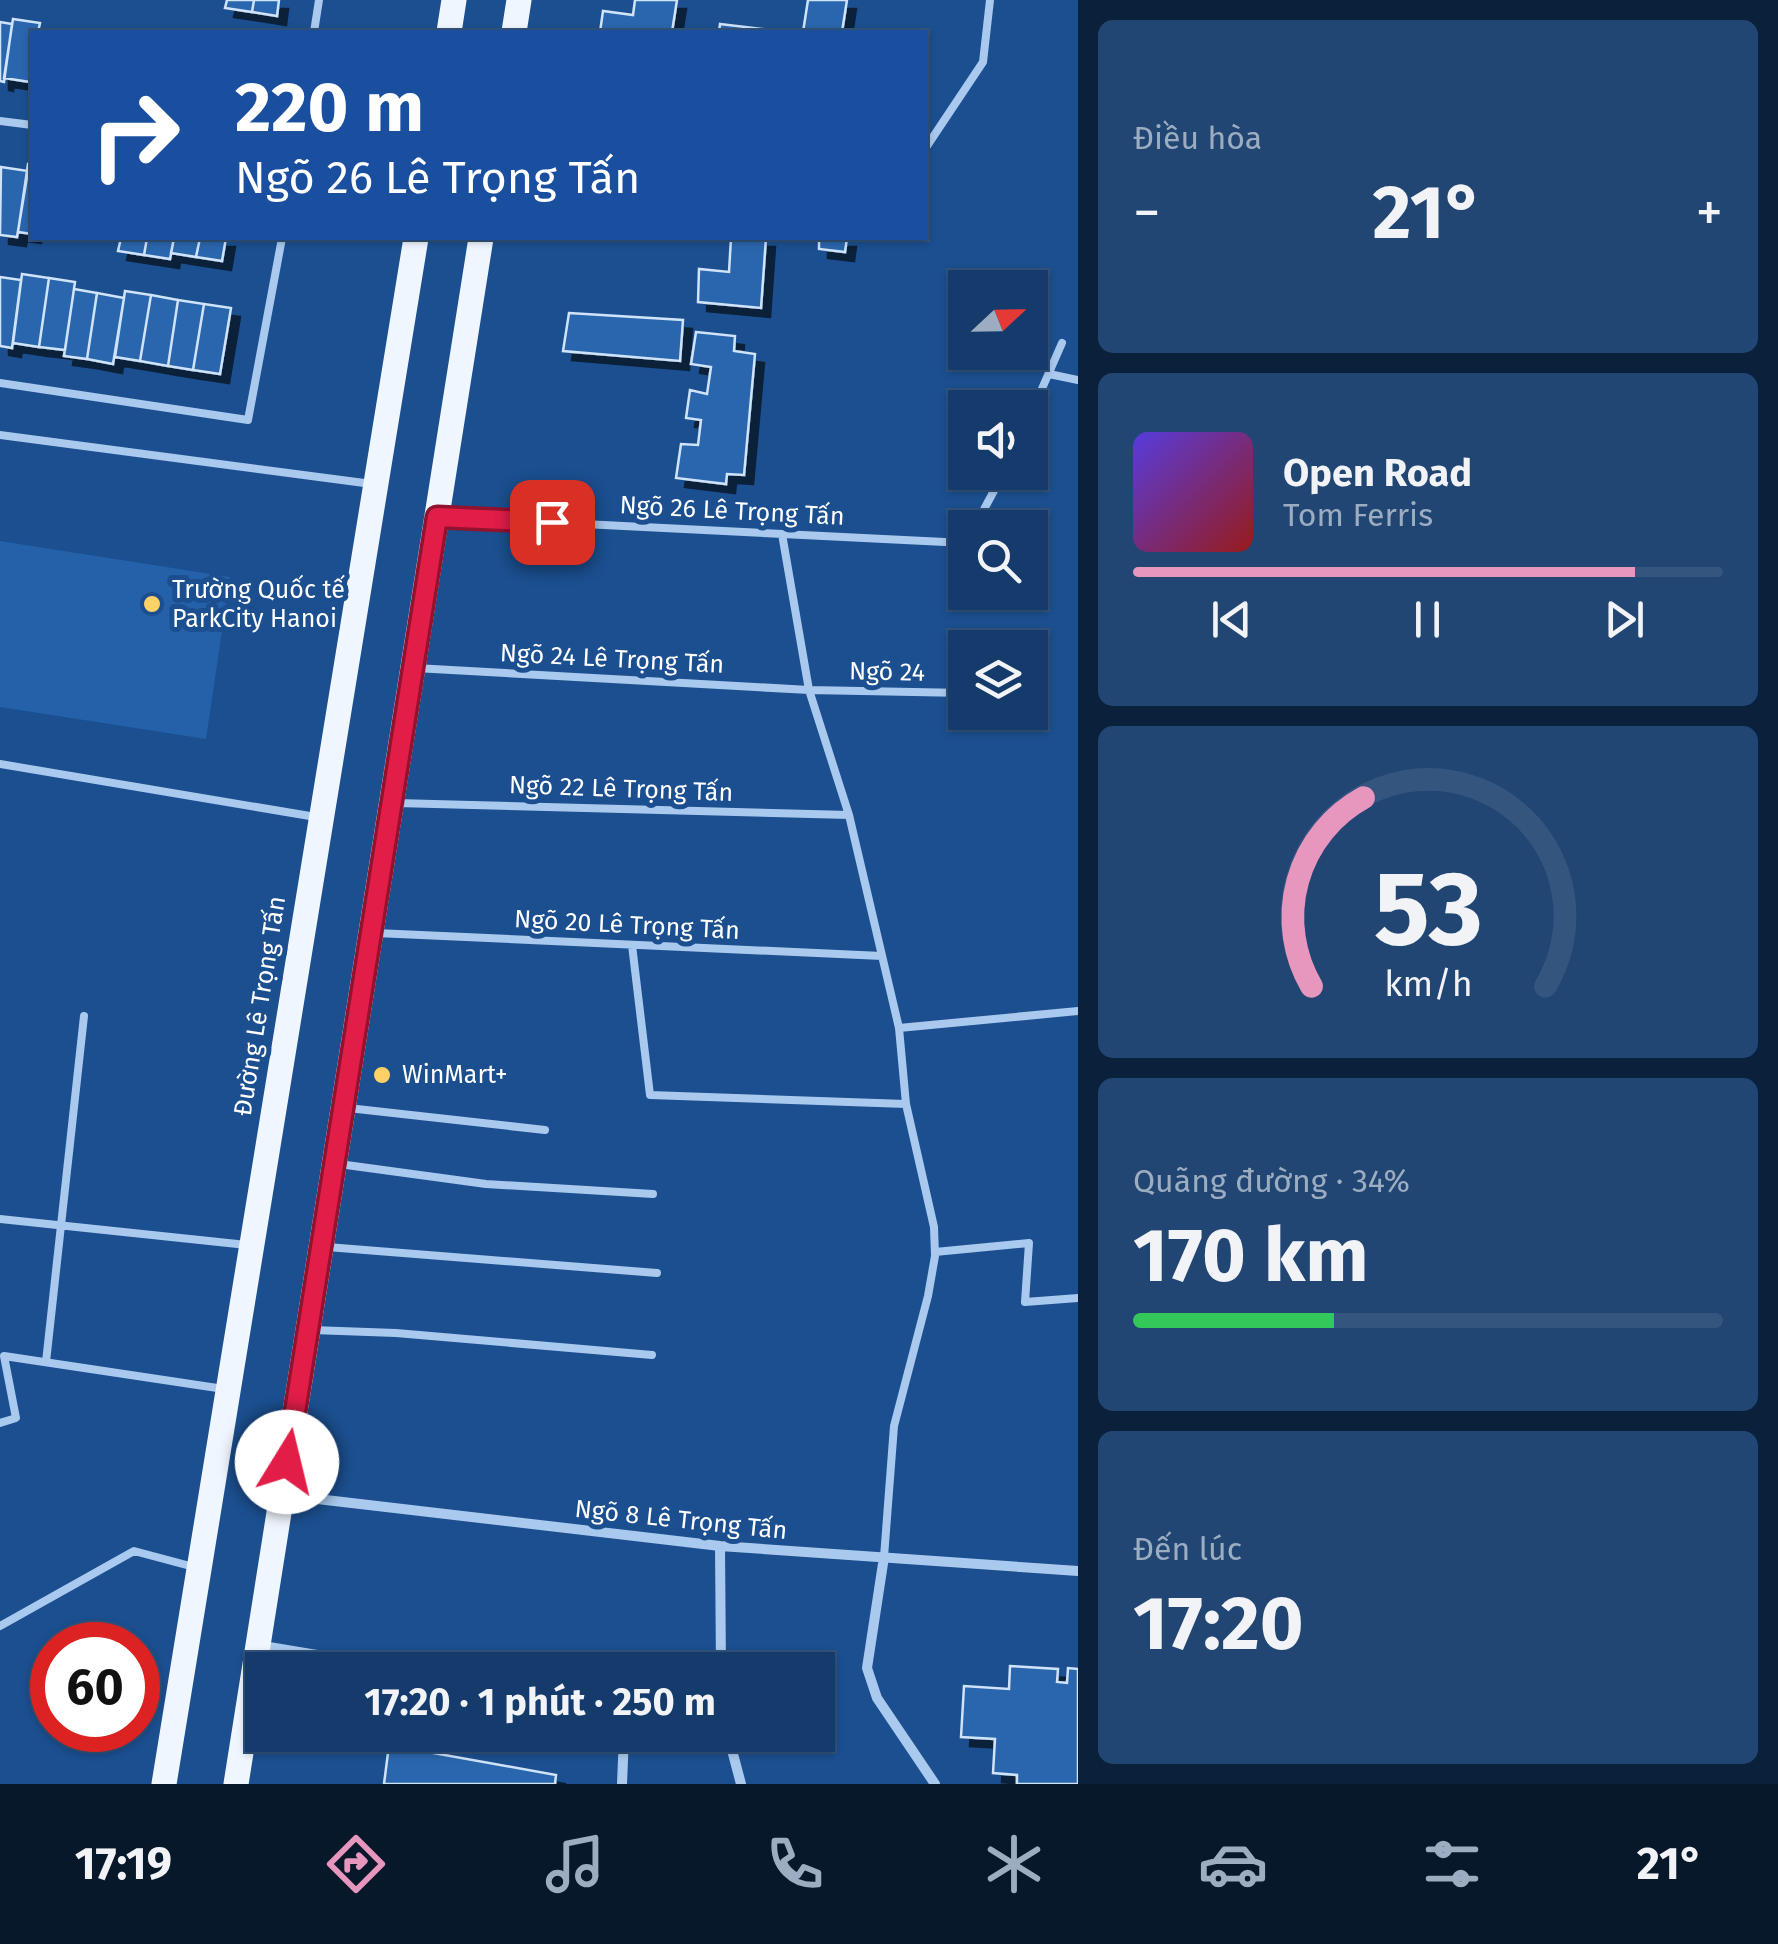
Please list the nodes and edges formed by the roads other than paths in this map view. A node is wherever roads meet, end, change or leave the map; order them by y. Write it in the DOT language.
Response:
graph roads {
  1 [pos="318,0"];
  2 [pos="454,0"];
  3 [pos="519,0"];
  4 [pos="990,0"];
  5 [pos="314,30"];
  6 [pos="449,30"];
  7 [pos="514,30"];
  8 [pos="0,121"];
  9 [pos="30,125"];
  10 [pos="928,144"];
  11 [pos="282,240"];
  12 [pos="416,240"];
  13 [pos="482,240"];
  14 [pos="1062,343"];
  15 [pos="1049,374"];
  16 [pos="1078,380"];
  17 [pos="0,383"];
  18 [pos="1042,390"];
  19 [pos="0,435"];
  20 [pos="376,484"];
  21 [pos="437,517"];
  22 [pos="782,534"];
  23 [pos="948,542"];
  24 [pos="413,668"];
  25 [pos="809,690"];
  26 [pos="948,693"];
  27 [pos="0,764"];
  28 [pos="392,802"];
  29 [pos="848,815"];
  30 [pos="322,818"];
  31 [pos="371,933"];
  32 [pos="632,945"];
  33 [pos="882,956"];
  34 [pos="1078,1011"];
  35 [pos="84,1016"];
  36 [pos="899,1028"];
  37 [pos="906,1104"];
  38 [pos="344,1107"];
  39 [pos="545,1130"];
  40 [pos="334,1164"];
  41 [pos="653,1194"];
  42 [pos="0,1219"];
  43 [pos="62,1226"];
  44 [pos="252,1246"];
  45 [pos="320,1247"];
  46 [pos="935,1252"];
  47 [pos="656,1274"];
  48 [pos="1078,1298"];
  49 [pos="308,1330"];
  50 [pos="652,1354"];
  51 [pos="46,1362"];
  52 [pos="228,1390"];
  53 [pos="0,1423"];
  54 [pos="282,1495"];
  55 [pos="720,1546"];
  56 [pos="884,1557"];
  57 [pos="200,1568"];
  58 [pos="1078,1571"];
  59 [pos="0,1626"];
  60 [pos="258,1644"];
  61 [pos="306,1652"];
  62 [pos="721,1652"];
  63 [pos="623,1752"];
  64 [pos="733,1752"];
  65 [pos="164,1784"];
  66 [pos="236,1784"];
  67 [pos="622,1784"];
  68 [pos="741,1784"];
  69 [pos="936,1784"];
  1 -- 5 [label="lane"];
  2 -- 6 [label="main road"];
  3 -- 7 [label="main road"];
  4 -- 10 [label="lane"];
  8 -- 9 [label="lane"];
  11 -- 17 [label="lane"];
  12 -- 20 [label="main road, Đường Lê Trọng Tấn"];
  13 -- 21 [label="main road"];
  14 -- 15 [label="lane"];
  15 -- 16 [label="lane"];
  15 -- 18 [label="lane"];
  19 -- 20 [label="lane"];
  20 -- 30 [label="main road, Đường Lê Trọng Tấn"];
  21 -- 22 [label="lane, Ngõ 26 Lê Trọng Tấn"];
  21 -- 24 [label="main road"];
  22 -- 23 [label="lane, Ngõ 26 Lê Trọng Tấn"];
  22 -- 25 [label="lane"];
  24 -- 25 [label="lane, Ngõ 24 Lê Trọng Tấn"];
  24 -- 28 [label="main road"];
  25 -- 26 [label="lane, Ngõ 24"];
  25 -- 29 [label="lane"];
  27 -- 30 [label="lane"];
  28 -- 29 [label="lane, Ngõ 22 Lê Trọng Tấn"];
  28 -- 31 [label="main road"];
  29 -- 33 [label="lane"];
  30 -- 44 [label="main road, Đường Lê Trọng Tấn"];
  31 -- 32 [label="lane, Ngõ 20 Lê Trọng Tấn"];
  31 -- 38 [label="main road"];
  32 -- 33 [label="lane, Ngõ 20 Lê Trọng Tấn"];
  32 -- 37 [label="lane"];
  33 -- 36 [label="lane"];
  34 -- 36 [label="lane"];
  35 -- 43 [label="lane"];
  36 -- 37 [label="lane"];
  37 -- 46 [label="lane"];
  38 -- 39 [label="lane"];
  38 -- 40 [label="main road"];
  40 -- 41 [label="lane"];
  40 -- 45 [label="main road"];
  42 -- 43 [label="lane"];
  43 -- 44 [label="lane"];
  43 -- 51 [label="lane"];
  44 -- 52 [label="main road, Đường Lê Trọng Tấn"];
  45 -- 47 [label="lane"];
  45 -- 49 [label="main road"];
  46 -- 48 [label="lane"];
  46 -- 56 [label="lane"];
  49 -- 50 [label="lane"];
  49 -- 54 [label="main road"];
  51 -- 52 [label="lane"];
  51 -- 53 [label="lane"];
  52 -- 57 [label="main road, Đường Lê Trọng Tấn"];
  54 -- 55 [label="street, Ngõ 8 Lê Trọng Tấn"];
  54 -- 60 [label="main road"];
  55 -- 56 [label="street, Ngõ 8 Lê Trọng Tấn"];
  55 -- 62 [label="street"];
  56 -- 58 [label="street, Ngõ 8 Lê Trọng Tấn"];
  56 -- 69 [label="street"];
  57 -- 59 [label="lane"];
  57 -- 65 [label="main road, Đường Lê Trọng Tấn"];
  60 -- 61 [label="lane"];
  60 -- 66 [label="main road"];
  63 -- 67 [label="street"];
  64 -- 68 [label="street"];
}
